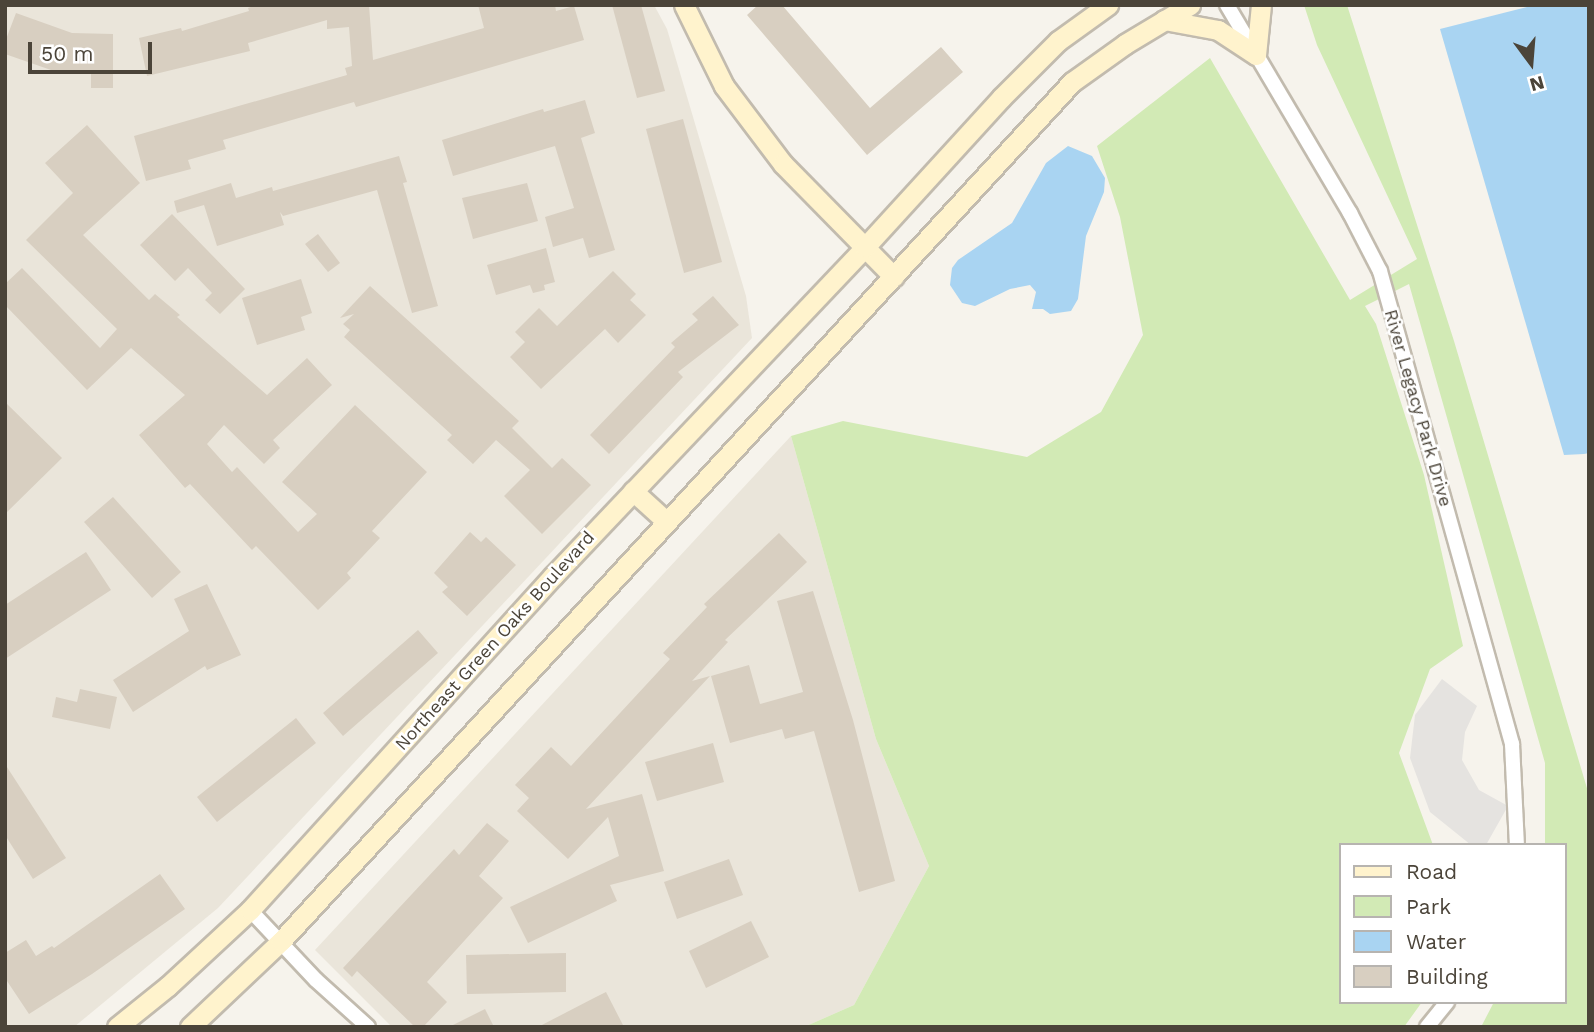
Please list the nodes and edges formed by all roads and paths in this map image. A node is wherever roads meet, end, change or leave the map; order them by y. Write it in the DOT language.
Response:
graph roads {
  1 [pos="684,5"];
  2 [pos="1108,5"];
  3 [pos="1190,5"];
  4 [pos="1227,5"];
  5 [pos="1261,5"];
  6 [pos="1164,20"];
  7 [pos="1256,55"];
  8 [pos="865,247"];
  9 [pos="894,277"];
  10 [pos="633,491"];
  11 [pos="666,521"];
  12 [pos="1517,843"];
  13 [pos="250,910"];
  14 [pos="281,941"];
  15 [pos="1445,1004"];
  16 [pos="117,1027"];
  17 [pos="190,1027"];
  18 [pos="368,1027"];
  19 [pos="1427,1027"];
  1 -- 8 [label="main road"];
  2 -- 8 [label="main road, Northeast Green Oaks Boulevard"];
  3 -- 6 [label="main road"];
  4 -- 7 [label="street, River Legacy Park Drive"];
  5 -- 7 [label="main road"];
  6 -- 7 [label="main road"];
  6 -- 9 [label="main road"];
  7 -- 12 [label="street, River Legacy Park Drive"];
  8 -- 9 [label="main road"];
  8 -- 10 [label="main road, Northeast Green Oaks Boulevard"];
  9 -- 11 [label="main road"];
  10 -- 11 [label="main road"];
  10 -- 13 [label="main road, Northeast Green Oaks Boulevard"];
  11 -- 14 [label="main road"];
  13 -- 14 [label="street"];
  13 -- 16 [label="main road, Northeast Green Oaks Boulevard"];
  14 -- 17 [label="main road"];
  14 -- 18 [label="street"];
  15 -- 19 [label="street"];
}
